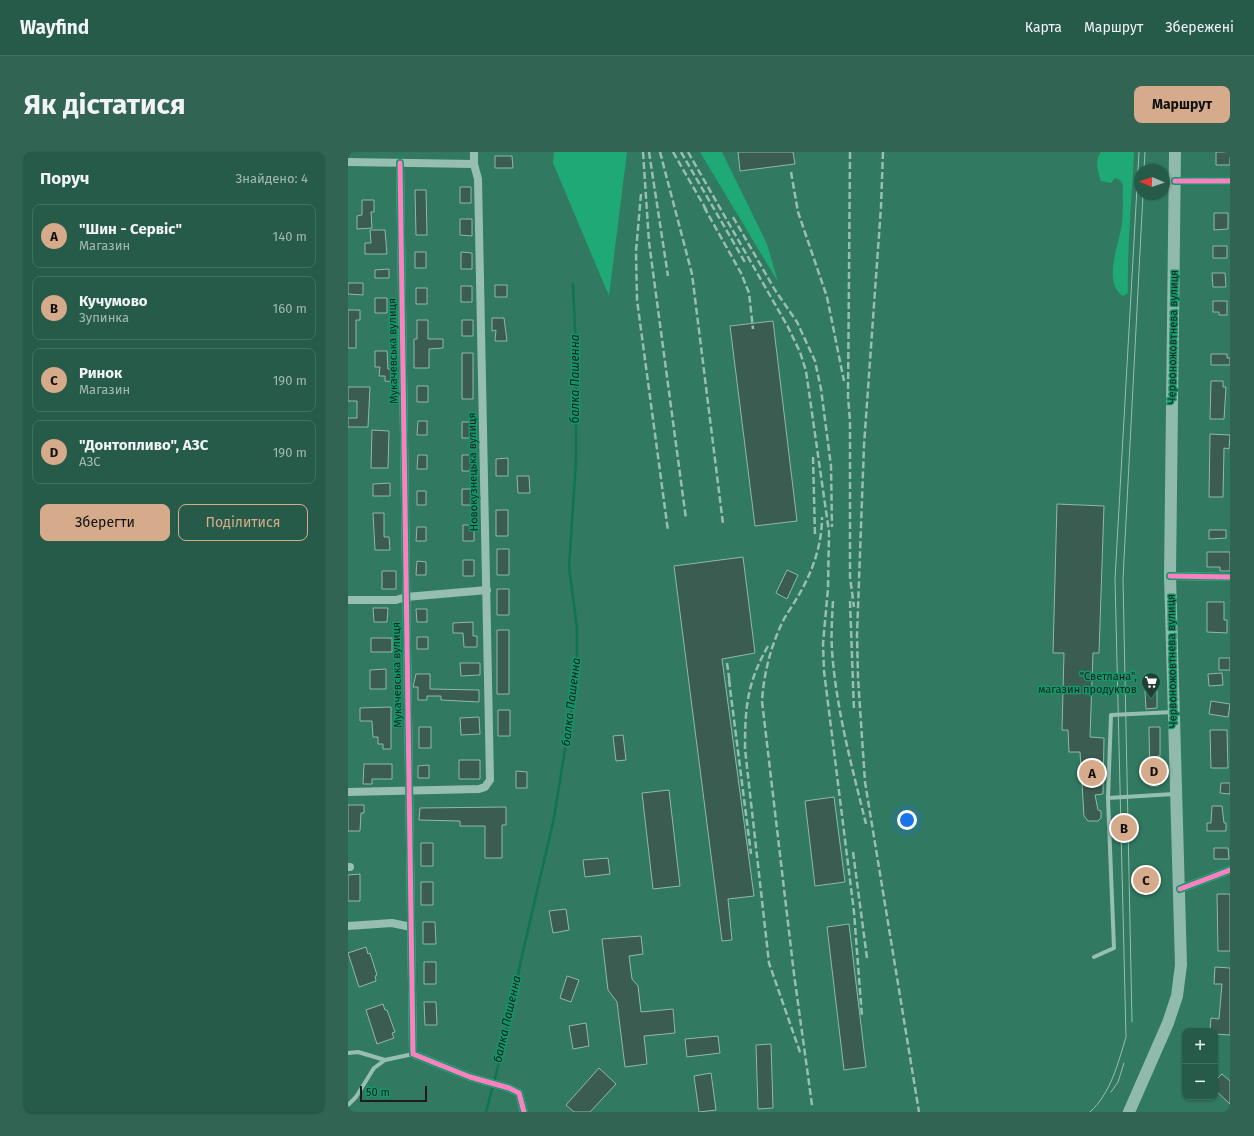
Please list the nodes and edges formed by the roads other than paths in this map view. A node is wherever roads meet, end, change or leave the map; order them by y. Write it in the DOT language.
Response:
graph roads {
  1 [pos="474,152"];
  2 [pos="1175,152"];
  3 [pos="348,162"];
  4 [pos="400,163"];
  5 [pos="474,164"];
  6 [pos="1174,181"];
  7 [pos="1230,181"];
  8 [pos="1170,576"];
  9 [pos="1230,577"];
  10 [pos="487,590"];
  11 [pos="406,597"];
  12 [pos="348,600"];
  13 [pos="1173,712"];
  14 [pos="348,792"];
  15 [pos="409,792"];
  16 [pos="1176,794"];
  17 [pos="1108,798"];
  18 [pos="1230,870"];
  19 [pos="1180,889"];
  20 [pos="348,926"];
  21 [pos="411,927"];
  22 [pos="1094,957"];
  23 [pos="348,1053"];
  24 [pos="413,1054"];
  25 [pos="385,1060"];
  26 [pos="348,1105"];
  27 [pos="524,1112"];
  28 [pos="1129,1112"];
  1 -- 5 [label="street, Новокузнецька вулиця"];
  2 -- 6 [label="main road, Червоножовтнева вулиця"];
  3 -- 4 [label="street"];
  4 -- 5 [label="street"];
  4 -- 11 [label="street, Мукачевська вулиця"];
  5 -- 10 [label="street, Новокузнецька вулиця"];
  6 -- 7 [label="street"];
  6 -- 8 [label="main road, Червоножовтнева вулиця"];
  8 -- 9 [label="street"];
  8 -- 13 [label="main road, Червоножовтнева вулиця"];
  10 -- 11 [label="street"];
  10 -- 15 [label="street, Новокузнецька вулиця"];
  11 -- 12 [label="street"];
  11 -- 15 [label="street, Мукачевська вулиця"];
  13 -- 16 [label="main road, Червоножовтнева вулиця"];
  13 -- 17 [label="lane"];
  14 -- 15 [label="street"];
  15 -- 21 [label="street, Мукачевська вулиця"];
  16 -- 17 [label="lane"];
  16 -- 19 [label="main road, Червоножовтнева вулиця"];
  17 -- 22 [label="lane"];
  18 -- 19 [label="street"];
  19 -- 28 [label="main road, Червоножовтнева вулиця"];
  20 -- 21 [label="street"];
  21 -- 24 [label="street, Мукачевська вулиця"];
  23 -- 25 [label="lane"];
  24 -- 25 [label="lane"];
  24 -- 27 [label="street"];
  25 -- 26 [label="lane"];
}
